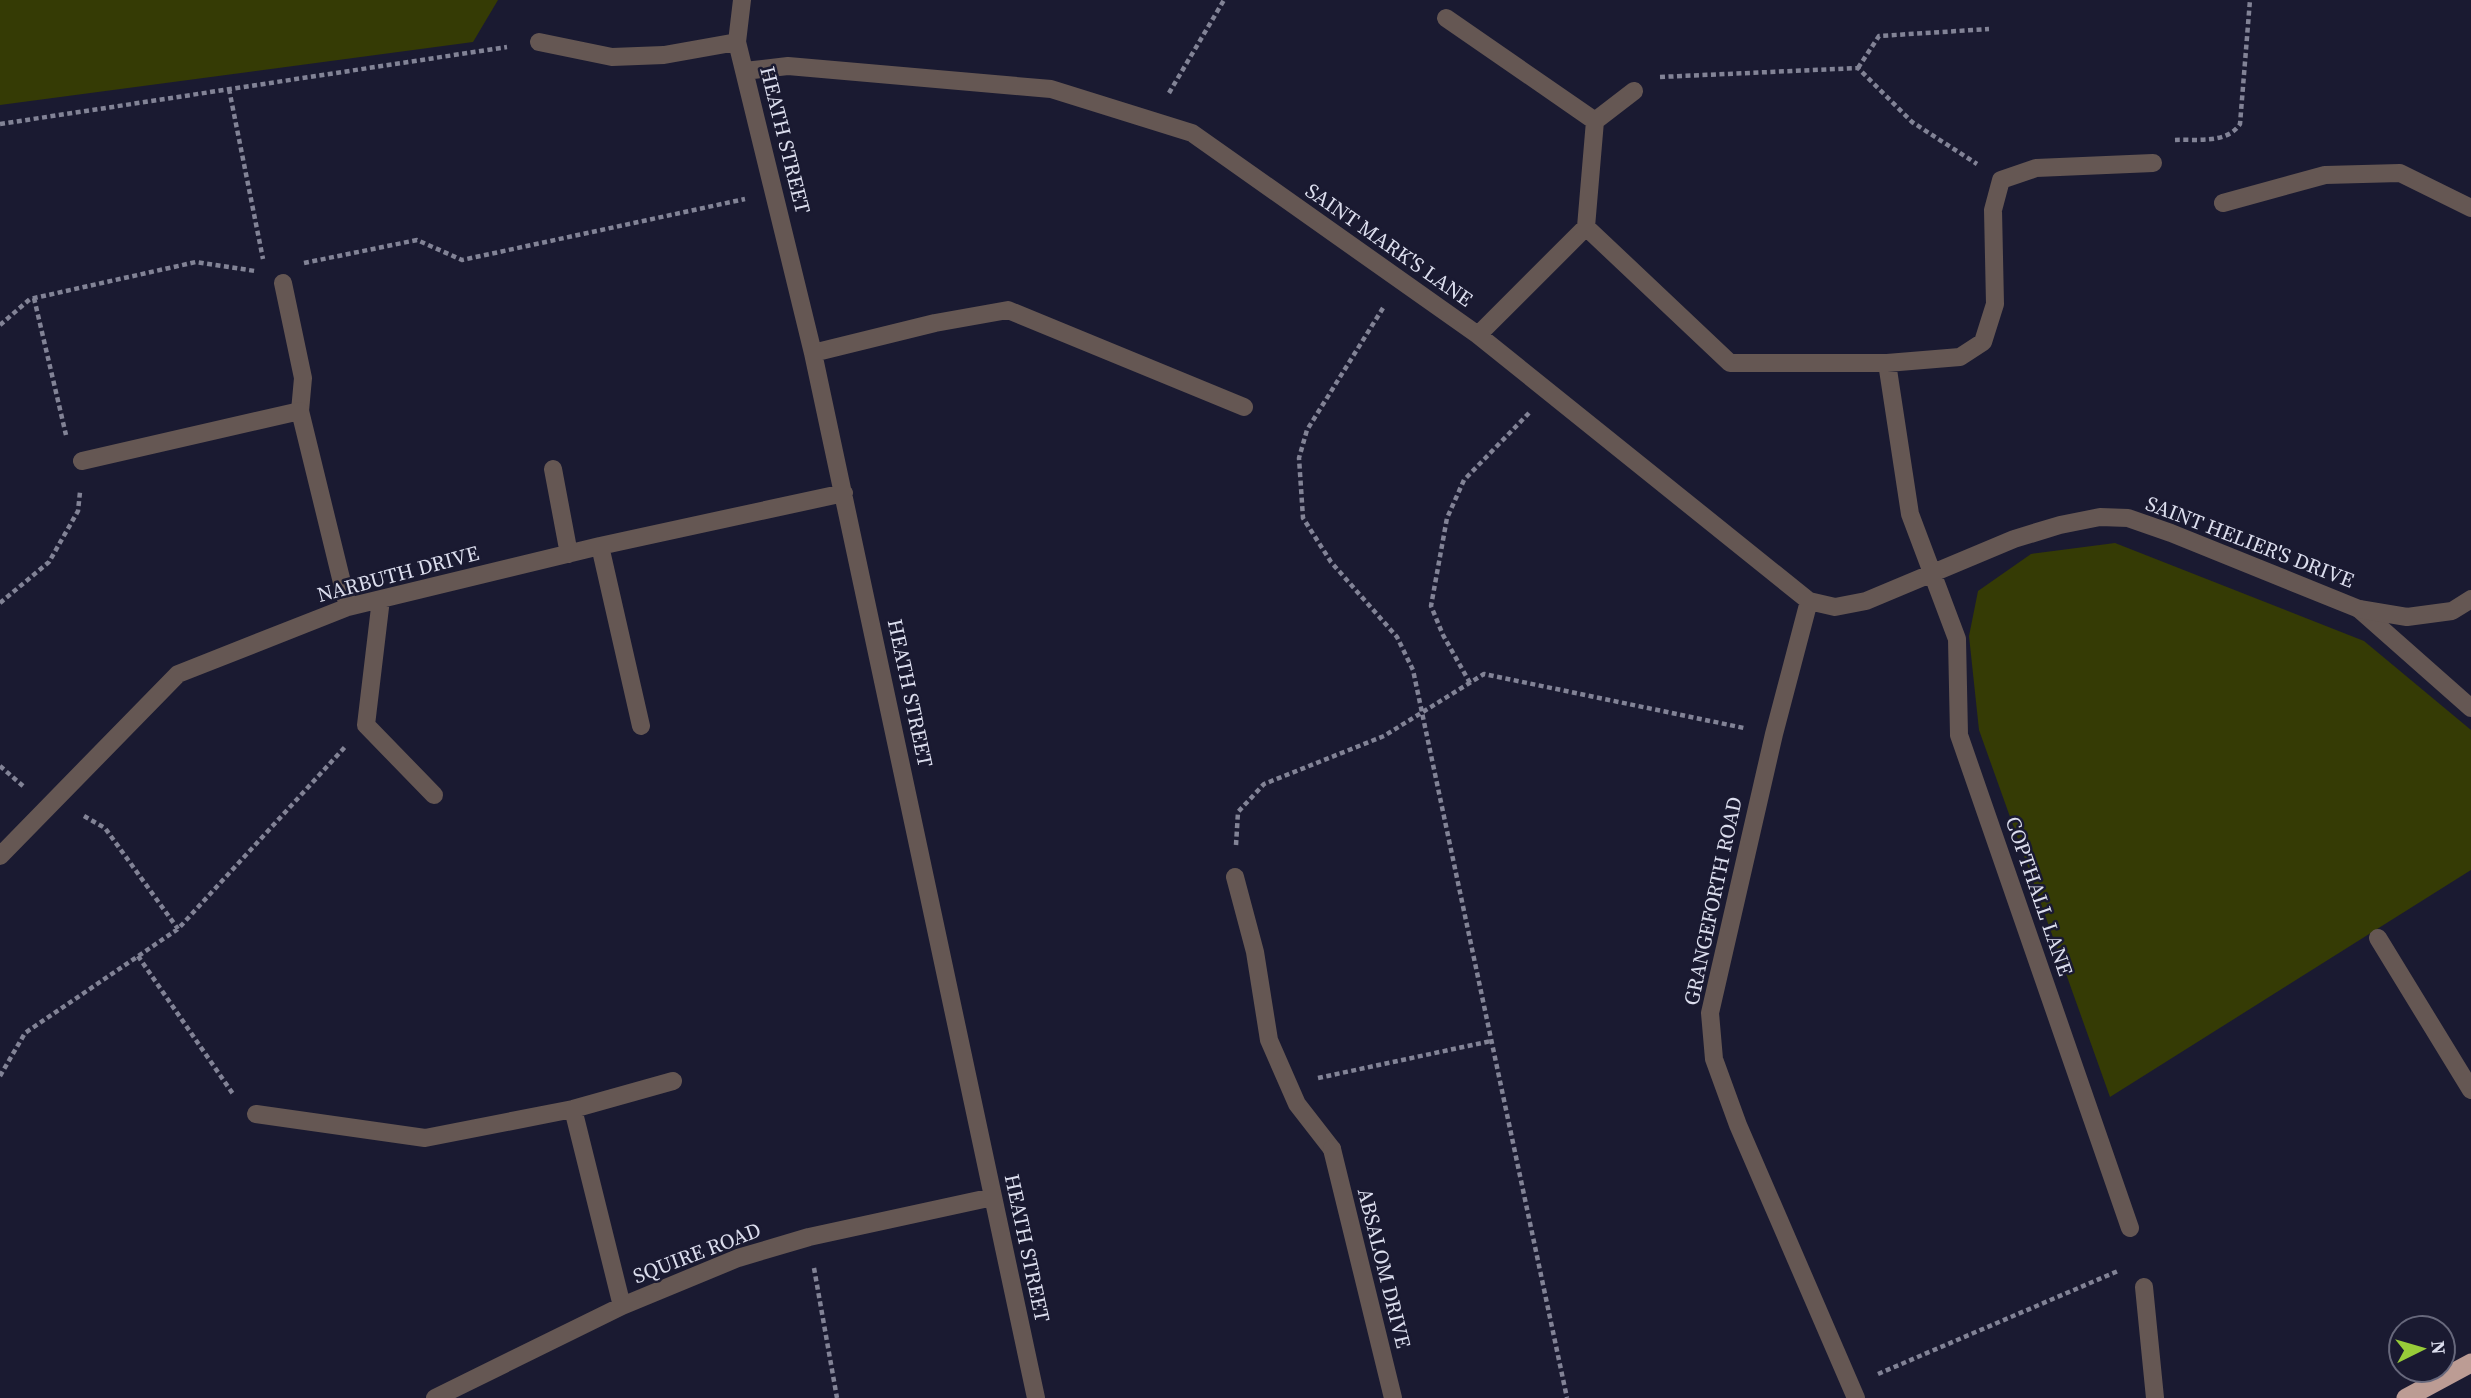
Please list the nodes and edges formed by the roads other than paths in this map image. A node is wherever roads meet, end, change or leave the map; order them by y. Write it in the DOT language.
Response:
graph roads {
  1 [pos="742,0"];
  2 [pos="1446,18"];
  3 [pos="539,42"];
  4 [pos="737,42"];
  5 [pos="745,71"];
  6 [pos="1634,91"];
  7 [pos="1595,121"];
  8 [pos="2153,163"];
  9 [pos="2223,203"];
  10 [pos="2471,208"];
  11 [pos="1586,228"];
  12 [pos="283,283"];
  13 [pos="1479,335"];
  14 [pos="813,353"];
  15 [pos="1887,363"];
  16 [pos="1244,407"];
  17 [pos="300,411"];
  18 [pos="82,461"];
  19 [pos="553,469"];
  20 [pos="844,493"];
  21 [pos="600,546"];
  22 [pos="569,554"];
  23 [pos="1933,573"];
  24 [pos="381,599"];
  25 [pos="2471,599"];
  26 [pos="1810,601"];
  27 [pos="348,607"];
  28 [pos="2359,609"];
  29 [pos="2471,708"];
  30 [pos="641,726"];
  31 [pos="434,796"];
  32 [pos="0,856"];
  33 [pos="1235,877"];
  34 [pos="2378,938"];
  35 [pos="673,1081"];
  36 [pos="2471,1090"];
  37 [pos="573,1109"];
  38 [pos="256,1114"];
  39 [pos="993,1197"];
  40 [pos="2130,1228"];
  41 [pos="2144,1287"];
  42 [pos="622,1306"];
  43 [pos="2471,1363"];
  44 [pos="1854,1391"];
  45 [pos="435,1398"];
  46 [pos="1036,1398"];
  47 [pos="1393,1398"];
  48 [pos="2155,1398"];
  49 [pos="2406,1398"];
  1 -- 4 [label="street, HEATH STREET"];
  2 -- 7 [label="street"];
  3 -- 4 [label="street"];
  4 -- 5 [label="street, HEATH STREET"];
  5 -- 13 [label="street, SAINT MARK'S LANE"];
  5 -- 14 [label="street, HEATH STREET"];
  6 -- 7 [label="street"];
  7 -- 11 [label="street"];
  8 -- 15 [label="street"];
  9 -- 10 [label="street"];
  11 -- 13 [label="street"];
  11 -- 15 [label="street"];
  12 -- 17 [label="street"];
  13 -- 26 [label="street, SAINT MARK'S LANE"];
  14 -- 16 [label="street"];
  14 -- 20 [label="street, HEATH STREET"];
  15 -- 23 [label="street, COPTHALL LANE"];
  17 -- 18 [label="street"];
  17 -- 27 [label="street"];
  19 -- 22 [label="street"];
  20 -- 21 [label="street, NARBUTH DRIVE"];
  20 -- 39 [label="street, HEATH STREET"];
  21 -- 22 [label="street, NARBUTH DRIVE"];
  21 -- 30 [label="street"];
  22 -- 24 [label="street, NARBUTH DRIVE"];
  23 -- 26 [label="street"];
  23 -- 28 [label="street, SAINT HELIER'S DRIVE"];
  23 -- 40 [label="street, COPTHALL LANE"];
  24 -- 27 [label="street, NARBUTH DRIVE"];
  24 -- 31 [label="street"];
  25 -- 28 [label="street, SAINT HELIER'S DRIVE"];
  26 -- 44 [label="street, GRANGEFORTH ROAD"];
  27 -- 32 [label="street, NARBUTH DRIVE"];
  28 -- 29 [label="street"];
  33 -- 47 [label="street, ABSALOM DRIVE"];
  34 -- 36 [label="street"];
  35 -- 37 [label="street"];
  37 -- 38 [label="street"];
  37 -- 42 [label="street"];
  39 -- 42 [label="street, SQUIRE ROAD"];
  39 -- 46 [label="street, HEATH STREET"];
  41 -- 48 [label="street"];
  42 -- 45 [label="street, SQUIRE ROAD"];
  43 -- 49 [label="highway"];
}
